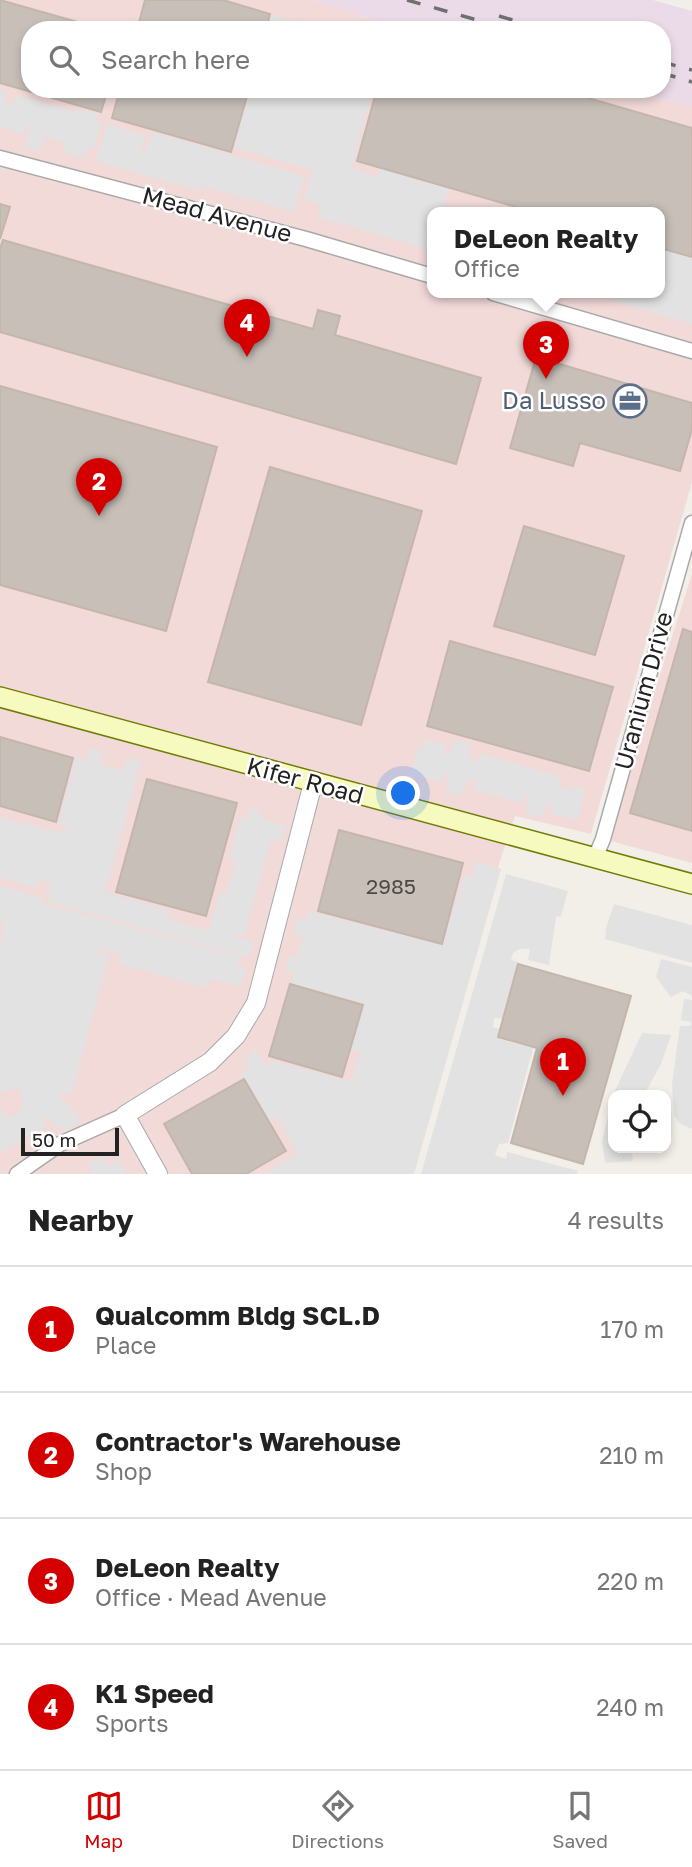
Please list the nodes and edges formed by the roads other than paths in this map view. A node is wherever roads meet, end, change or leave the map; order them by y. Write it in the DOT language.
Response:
graph roads {
  1 [pos="0,158"];
  2 [pos="427,275"];
  3 [pos="510,298"];
  4 [pos="692,351"];
  5 [pos="692,523"];
  6 [pos="0,697"];
  7 [pos="313,783"];
  8 [pos="595,858"];
  9 [pos="692,884"];
  10 [pos="125,1115"];
  11 [pos="17,1174"];
  12 [pos="158,1174"];
  1 -- 2 [label="street, Mead Avenue"];
  3 -- 4 [label="street"];
  5 -- 8 [label="street, Uranium Drive"];
  6 -- 7 [label="main road, Kifer Road"];
  7 -- 8 [label="main road, Kifer Road"];
  7 -- 10 [label="street"];
  8 -- 9 [label="main road, Kifer Road"];
  10 -- 11 [label="street"];
  10 -- 12 [label="street"];
}
